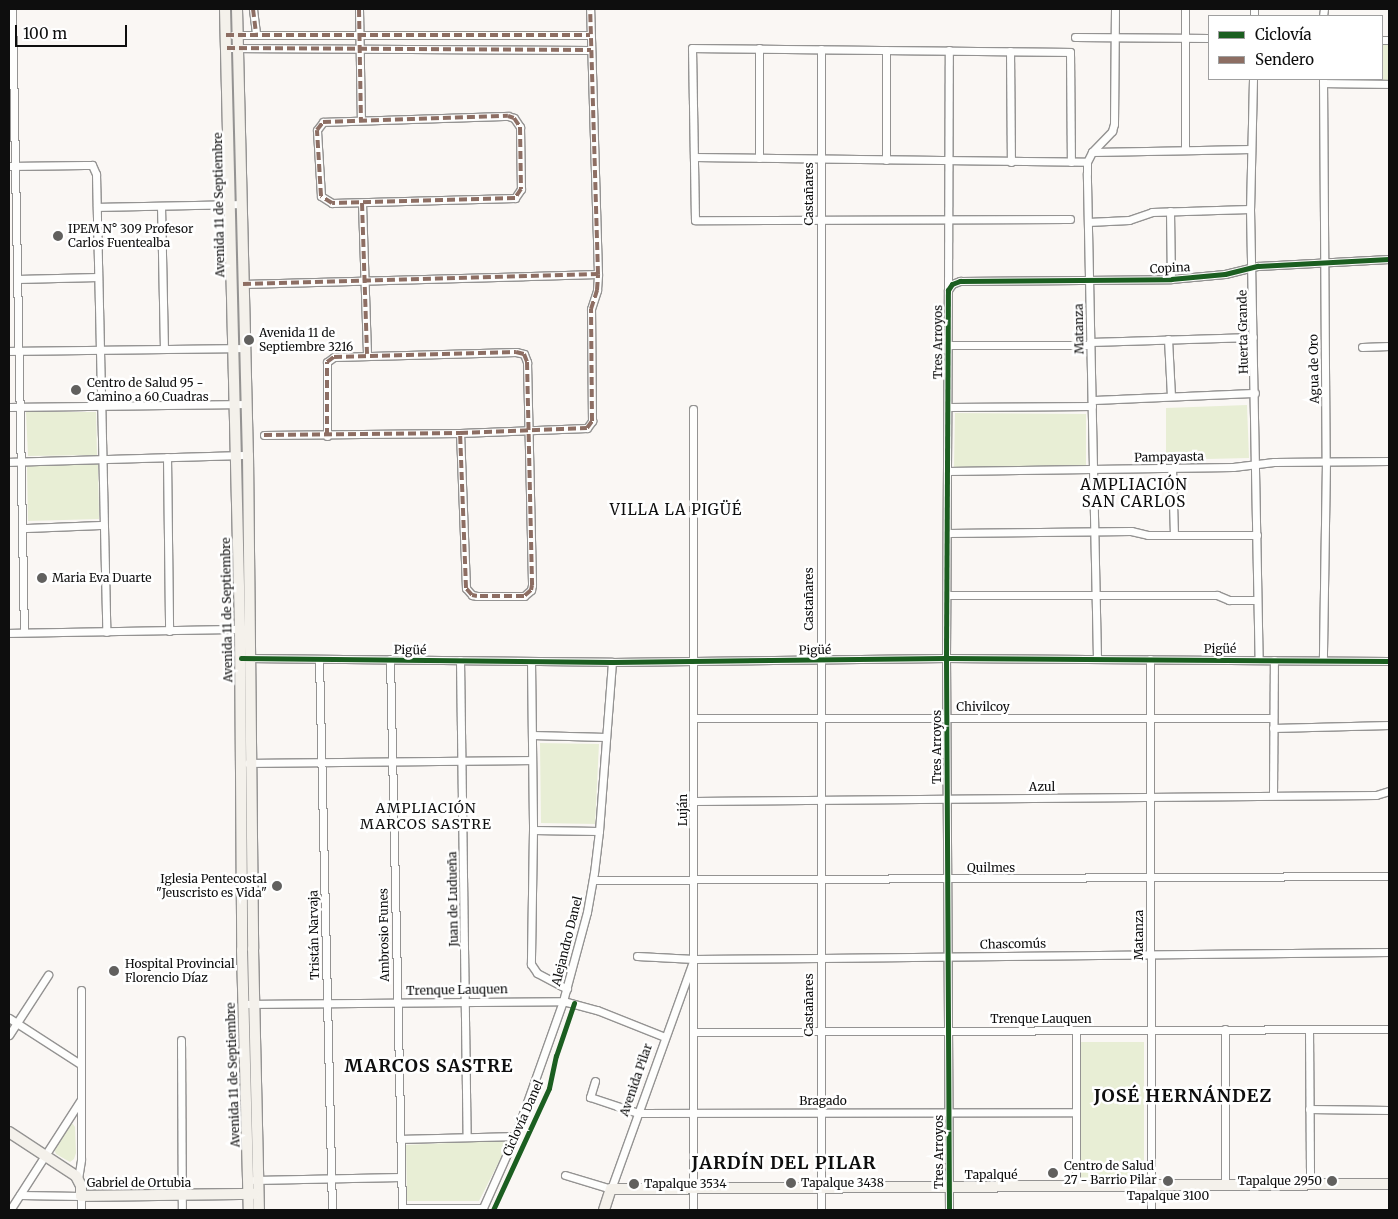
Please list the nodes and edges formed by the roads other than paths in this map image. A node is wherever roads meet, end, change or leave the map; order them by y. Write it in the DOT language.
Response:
graph roads {
  1 [pos="12,9"];
  2 [pos="226,9"];
  3 [pos="237,9"];
  4 [pos="254,9"];
  5 [pos="359,9"];
  6 [pos="590,9"];
  7 [pos="1115,9"];
  8 [pos="1185,9"];
  9 [pos="256,34"];
  10 [pos="226,35"];
  11 [pos="238,35"];
  12 [pos="590,35"];
  13 [pos="360,36"];
  14 [pos="1075,37"];
  15 [pos="1115,37"];
  16 [pos="1185,38"];
  17 [pos="1208,38"];
  18 [pos="238,47"];
  19 [pos="360,47"];
  20 [pos="227,48"];
  21 [pos="759,48"];
  22 [pos="821,49"];
  23 [pos="590,50"];
  24 [pos="886,50"];
  25 [pos="949,50"];
  26 [pos="1010,51"];
  27 [pos="1252,80"];
  28 [pos="1323,81"];
  29 [pos="1389,84"];
  30 [pos="361,119"];
  31 [pos="1251,149"];
  32 [pos="1185,150"];
  33 [pos="1092,152"];
  34 [pos="694,158"];
  35 [pos="759,158"];
  36 [pos="821,159"];
  37 [pos="886,160"];
  38 [pos="948,161"];
  39 [pos="1011,162"];
  40 [pos="1071,162"];
  41 [pos="1087,162"];
  42 [pos="13,166"];
  43 [pos="362,203"];
  44 [pos="237,205"];
  45 [pos="161,206"];
  46 [pos="97,207"];
  47 [pos="1250,210"];
  48 [pos="1170,212"];
  49 [pos="948,219"];
  50 [pos="1070,219"];
  51 [pos="820,220"];
  52 [pos="1088,222"];
  53 [pos="1389,259"];
  54 [pos="1324,262"];
  55 [pos="1252,267"];
  56 [pos="598,274"];
  57 [pos="98,277"];
  58 [pos="17,279"];
  59 [pos="1171,279"];
  60 [pos="365,280"];
  61 [pos="1089,280"];
  62 [pos="243,284"];
  63 [pos="950,287"];
  64 [pos="1253,337"];
  65 [pos="1168,339"];
  66 [pos="1090,343"];
  67 [pos="948,345"];
  68 [pos="1389,346"];
  69 [pos="1362,347"];
  70 [pos="239,348"];
  71 [pos="164,349"];
  72 [pos="100,350"];
  73 [pos="9,351"];
  74 [pos="19,351"];
  75 [pos="367,354"];
  76 [pos="1254,393"];
  77 [pos="1171,396"];
  78 [pos="1092,403"];
  79 [pos="235,404"];
  80 [pos="246,404"];
  81 [pos="101,406"];
  82 [pos="9,407"];
  83 [pos="21,407"];
  84 [pos="948,407"];
  85 [pos="693,409"];
  86 [pos="529,431"];
  87 [pos="460,433"];
  88 [pos="264,435"];
  89 [pos="327,436"];
  90 [pos="236,455"];
  91 [pos="248,455"];
  92 [pos="167,457"];
  93 [pos="102,459"];
  94 [pos="1326,461"];
  95 [pos="1389,461"];
  96 [pos="9,462"];
  97 [pos="23,462"];
  98 [pos="1256,464"];
  99 [pos="1172,468"];
  100 [pos="1093,469"];
  101 [pos="948,471"];
  102 [pos="103,525"];
  103 [pos="24,528"];
  104 [pos="948,532"];
  105 [pos="1095,532"];
  106 [pos="1174,535"];
  107 [pos="1257,535"];
  108 [pos="1096,594"];
  109 [pos="947,595"];
  110 [pos="1257,600"];
  111 [pos="245,629"];
  112 [pos="169,631"];
  113 [pos="9,632"];
  114 [pos="24,632"];
  115 [pos="106,632"];
  116 [pos="246,658"];
  117 [pos="319,658"];
  118 [pos="946,658"];
  119 [pos="390,659"];
  120 [pos="1097,659"];
  121 [pos="1150,659"];
  122 [pos="1258,659"];
  123 [pos="460,660"];
  124 [pos="820,660"];
  125 [pos="1274,660"];
  126 [pos="1323,660"];
  127 [pos="531,661"];
  128 [pos="693,661"];
  129 [pos="1389,661"];
  130 [pos="612,662"];
  131 [pos="693,718"];
  132 [pos="820,718"];
  133 [pos="947,718"];
  134 [pos="1150,718"];
  135 [pos="1273,718"];
  136 [pos="1389,725"];
  137 [pos="1273,728"];
  138 [pos="532,735"];
  139 [pos="606,737"];
  140 [pos="532,760"];
  141 [pos="392,761"];
  142 [pos="462,761"];
  143 [pos="321,762"];
  144 [pos="246,763"];
  145 [pos="1389,792"];
  146 [pos="1273,794"];
  147 [pos="1150,798"];
  148 [pos="947,799"];
  149 [pos="694,800"];
  150 [pos="820,800"];
  151 [pos="533,830"];
  152 [pos="599,831"];
  153 [pos="1389,876"];
  154 [pos="1150,878"];
  155 [pos="694,879"];
  156 [pos="820,879"];
  157 [pos="593,880"];
  158 [pos="948,880"];
  159 [pos="1389,952"];
  160 [pos="1150,954"];
  161 [pos="637,956"];
  162 [pos="948,956"];
  163 [pos="820,958"];
  164 [pos="694,959"];
  165 [pos="48,974"];
  166 [pos="567,989"];
  167 [pos="81,990"];
  168 [pos="564,1001"];
  169 [pos="397,1002"];
  170 [pos="465,1002"];
  171 [pos="255,1003"];
  172 [pos="326,1003"];
  173 [pos="243,1004"];
  174 [pos="9,1018"];
  175 [pos="16,1023"];
  176 [pos="1389,1028"];
  177 [pos="1225,1029"];
  178 [pos="1309,1029"];
  179 [pos="948,1030"];
  180 [pos="1076,1030"];
  181 [pos="1150,1030"];
  182 [pos="820,1031"];
  183 [pos="693,1032"];
  184 [pos="9,1035"];
  185 [pos="665,1037"];
  186 [pos="181,1040"];
  187 [pos="80,1064"];
  188 [pos="595,1081"];
  189 [pos="80,1101"];
  190 [pos="1310,1109"];
  191 [pos="1389,1110"];
  192 [pos="949,1111"];
  193 [pos="821,1112"];
  194 [pos="1076,1112"];
  195 [pos="638,1113"];
  196 [pos="693,1113"];
  197 [pos="9,1132"];
  198 [pos="515,1136"];
  199 [pos="467,1137"];
  200 [pos="400,1139"];
  201 [pos="45,1155"];
  202 [pos="565,1175"];
  203 [pos="402,1177"];
  204 [pos="331,1178"];
  205 [pos="78,1179"];
  206 [pos="253,1180"];
  207 [pos="1389,1184"];
  208 [pos="1310,1185"];
  209 [pos="1225,1186"];
  210 [pos="1076,1187"];
  211 [pos="1151,1187"];
  212 [pos="821,1188"];
  213 [pos="949,1188"];
  214 [pos="611,1189"];
  215 [pos="693,1189"];
  216 [pos="253,1194"];
  217 [pos="20,1195"];
  218 [pos="182,1195"];
  219 [pos="81,1196"];
  220 [pos="402,1209"];
  221 [pos="482,1209"];
  222 [pos="10,1210"];
  223 [pos="81,1210"];
  224 [pos="182,1210"];
  225 [pos="249,1210"];
  226 [pos="259,1210"];
  227 [pos="332,1210"];
  228 [pos="604,1210"];
  229 [pos="693,1210"];
  230 [pos="821,1210"];
  231 [pos="949,1210"];
  232 [pos="1151,1210"];
  1 -- 42 [label="street"];
  2 -- 10 [label="main road, Avenida 11 de Septiembre"];
  3 -- 11 [label="main road, Avenida 11 de Septiembre"];
  4 -- 9 [label="street"];
  5 -- 13 [label="street"];
  6 -- 12 [label="street"];
  7 -- 15 [label="street, Matanza"];
  8 -- 16 [label="street"];
  9 -- 11 [label="street"];
  9 -- 13 [label="street"];
  10 -- 11 [label="street"];
  10 -- 20 [label="main road, Avenida 11 de Septiembre"];
  11 -- 18 [label="main road, Avenida 11 de Septiembre"];
  12 -- 13 [label="street"];
  12 -- 23 [label="street"];
  13 -- 19 [label="street"];
  14 -- 15 [label="street"];
  15 -- 16 [label="street"];
  15 -- 33 [label="street, Matanza"];
  16 -- 17 [label="street"];
  16 -- 32 [label="street"];
  18 -- 19 [label="street"];
  18 -- 20 [label="street"];
  18 -- 44 [label="main road, Avenida 11 de Septiembre"];
  19 -- 23 [label="street"];
  19 -- 30 [label="street"];
  20 -- 44 [label="main road, Avenida 11 de Septiembre"];
  21 -- 22 [label="street"];
  21 -- 34 [label="street"];
  21 -- 35 [label="street"];
  22 -- 24 [label="street"];
  22 -- 36 [label="street, Castañares"];
  23 -- 56 [label="street"];
  24 -- 25 [label="street"];
  24 -- 37 [label="street"];
  25 -- 26 [label="street"];
  25 -- 38 [label="street, Tres Arroyos"];
  26 -- 39 [label="street"];
  26 -- 40 [label="street"];
  27 -- 31 [label="street, Huerta Grande"];
  28 -- 29 [label="street"];
  28 -- 54 [label="street, Agua de Oro"];
  30 -- 43 [label="street"];
  30 -- 43 [label="street"];
  31 -- 32 [label="street"];
  31 -- 47 [label="street, Huerta Grande"];
  32 -- 33 [label="street"];
  33 -- 41 [label="street, Matanza"];
  34 -- 35 [label="street"];
  34 -- 51 [label="street"];
  35 -- 36 [label="street"];
  36 -- 37 [label="street"];
  36 -- 51 [label="street, Castañares"];
  37 -- 38 [label="street"];
  38 -- 39 [label="street"];
  38 -- 49 [label="street, Tres Arroyos"];
  39 -- 40 [label="street"];
  40 -- 41 [label="street"];
  41 -- 52 [label="street, Matanza"];
  42 -- 46 [label="street"];
  42 -- 58 [label="street"];
  43 -- 60 [label="street"];
  44 -- 45 [label="street"];
  44 -- 62 [label="main road, Avenida 11 de Septiembre"];
  44 -- 70 [label="main road, Avenida 11 de Septiembre"];
  45 -- 46 [label="street"];
  45 -- 71 [label="street"];
  46 -- 57 [label="street"];
  47 -- 48 [label="street"];
  47 -- 55 [label="street, Huerta Grande"];
  48 -- 52 [label="street"];
  48 -- 59 [label="street"];
  49 -- 50 [label="street"];
  49 -- 51 [label="street"];
  49 -- 63 [label="street, Tres Arroyos"];
  51 -- 124 [label="street, Castañares"];
  52 -- 61 [label="street, Matanza"];
  53 -- 54 [label="street, Copina"];
  54 -- 55 [label="street, Copina"];
  54 -- 94 [label="street, Agua de Oro"];
  55 -- 59 [label="street, Copina"];
  55 -- 64 [label="street, Huerta Grande"];
  56 -- 60 [label="street"];
  56 -- 86 [label="street"];
  57 -- 58 [label="street"];
  57 -- 72 [label="street"];
  58 -- 74 [label="street"];
  59 -- 61 [label="street, Copina"];
  60 -- 62 [label="street"];
  60 -- 75 [label="street"];
  61 -- 63 [label="street, Copina"];
  61 -- 66 [label="street, Matanza"];
  62 -- 70 [label="main road, Avenida 11 de Septiembre"];
  63 -- 67 [label="street, Tres Arroyos"];
  64 -- 65 [label="street"];
  64 -- 76 [label="street, Huerta Grande"];
  65 -- 66 [label="street"];
  65 -- 77 [label="street"];
  66 -- 67 [label="street"];
  66 -- 78 [label="street, Matanza"];
  67 -- 84 [label="street, Tres Arroyos"];
  68 -- 69 [label="street"];
  70 -- 71 [label="street"];
  70 -- 79 [label="main road, Avenida 11 de Septiembre"];
  70 -- 80 [label="main road, Avenida 11 de Septiembre"];
  71 -- 72 [label="street"];
  72 -- 74 [label="street"];
  72 -- 81 [label="street"];
  73 -- 74 [label="street"];
  74 -- 83 [label="street"];
  75 -- 86 [label="street"];
  75 -- 89 [label="street"];
  76 -- 77 [label="street"];
  76 -- 98 [label="street, Huerta Grande"];
  77 -- 78 [label="street"];
  78 -- 84 [label="street"];
  78 -- 100 [label="street, Matanza"];
  79 -- 80 [label="street"];
  79 -- 81 [label="street"];
  79 -- 90 [label="main road, Avenida 11 de Septiembre"];
  80 -- 91 [label="main road, Avenida 11 de Septiembre"];
  81 -- 83 [label="street"];
  81 -- 93 [label="street"];
  82 -- 83 [label="street"];
  83 -- 97 [label="street"];
  84 -- 101 [label="street, Tres Arroyos"];
  85 -- 128 [label="street, Luján"];
  86 -- 87 [label="street"];
  86 -- 87 [label="street"];
  87 -- 89 [label="street"];
  88 -- 89 [label="street"];
  90 -- 91 [label="street"];
  90 -- 92 [label="street"];
  90 -- 111 [label="main road, Avenida 11 de Septiembre"];
  91 -- 111 [label="main road, Avenida 11 de Septiembre"];
  92 -- 93 [label="street"];
  92 -- 112 [label="street"];
  93 -- 97 [label="street"];
  93 -- 102 [label="street"];
  94 -- 95 [label="street, Pampayasta"];
  94 -- 98 [label="street, Pampayasta"];
  94 -- 126 [label="street, Agua de Oro"];
  96 -- 97 [label="street"];
  97 -- 103 [label="street"];
  98 -- 99 [label="street, Pampayasta"];
  98 -- 107 [label="street, Huerta Grande"];
  99 -- 100 [label="street, Pampayasta"];
  99 -- 106 [label="street"];
  100 -- 101 [label="street, Pampayasta"];
  100 -- 105 [label="street, Matanza"];
  101 -- 104 [label="street, Tres Arroyos"];
  102 -- 103 [label="street"];
  102 -- 115 [label="street"];
  103 -- 114 [label="street"];
  104 -- 105 [label="street"];
  104 -- 109 [label="street, Tres Arroyos"];
  105 -- 106 [label="street"];
  105 -- 108 [label="street, Matanza"];
  106 -- 107 [label="street"];
  107 -- 110 [label="street, Huerta Grande"];
  108 -- 109 [label="street"];
  108 -- 110 [label="street"];
  108 -- 120 [label="street, Matanza"];
  109 -- 118 [label="street, Tres Arroyos"];
  110 -- 122 [label="street, Huerta Grande"];
  111 -- 112 [label="street"];
  111 -- 116 [label="main road, Avenida 11 de Septiembre"];
  112 -- 115 [label="street"];
  113 -- 114 [label="street"];
  114 -- 115 [label="street"];
  116 -- 117 [label="street, Pigüé"];
  116 -- 144 [label="main road, Avenida 11 de Septiembre"];
  117 -- 119 [label="street, Pigüé"];
  117 -- 143 [label="street, Tristán Narvaja"];
  118 -- 120 [label="street, Pigüé"];
  118 -- 124 [label="street, Pigüé"];
  118 -- 133 [label="street, Tres Arroyos"];
  119 -- 123 [label="street, Pigüé"];
  119 -- 141 [label="street, Ambrosio Funes"];
  120 -- 121 [label="street, Pigüé"];
  121 -- 122 [label="street, Pigüé"];
  121 -- 134 [label="street, Matanza"];
  122 -- 125 [label="street, Pigüé"];
  123 -- 127 [label="street, Pigüé"];
  123 -- 142 [label="street, Juan de Ludueña"];
  124 -- 128 [label="street, Pigüé"];
  124 -- 132 [label="street, Castañares"];
  125 -- 126 [label="street, Pigüé"];
  125 -- 135 [label="street"];
  126 -- 129 [label="street, Pigüé"];
  127 -- 130 [label="street, Pigüé"];
  127 -- 138 [label="street"];
  128 -- 130 [label="street, Pigüé"];
  128 -- 131 [label="street, Luján"];
  130 -- 139 [label="street, Alejandro Danel"];
  131 -- 132 [label="street, Chivilcoy"];
  131 -- 149 [label="street, Luján"];
  132 -- 133 [label="street, Chivilcoy"];
  132 -- 150 [label="street, Castañares"];
  133 -- 134 [label="street, Chivilcoy"];
  133 -- 148 [label="street, Tres Arroyos"];
  134 -- 135 [label="street, Chivilcoy"];
  134 -- 147 [label="street, Matanza"];
  135 -- 137 [label="street"];
  136 -- 137 [label="street"];
  137 -- 146 [label="street"];
  138 -- 139 [label="street"];
  138 -- 140 [label="street"];
  139 -- 152 [label="street, Alejandro Danel"];
  140 -- 142 [label="street"];
  140 -- 151 [label="street"];
  141 -- 142 [label="street"];
  141 -- 143 [label="street"];
  141 -- 169 [label="street, Ambrosio Funes"];
  142 -- 170 [label="street, Juan de Ludueña"];
  143 -- 144 [label="street"];
  143 -- 172 [label="street, Tristán Narvaja"];
  144 -- 171 [label="main road, Avenida 11 de Septiembre"];
  144 -- 173 [label="main road, Avenida 11 de Septiembre"];
  145 -- 146 [label="street, Azul"];
  146 -- 147 [label="street, Azul"];
  147 -- 148 [label="street, Azul"];
  147 -- 154 [label="street, Matanza"];
  148 -- 150 [label="street, Azul"];
  148 -- 158 [label="street, Tres Arroyos"];
  149 -- 150 [label="street, Azul"];
  149 -- 155 [label="street, Luján"];
  150 -- 156 [label="street, Castañares"];
  151 -- 152 [label="street"];
  151 -- 166 [label="street"];
  152 -- 157 [label="street, Alejandro Danel"];
  153 -- 154 [label="street, Quilmes"];
  154 -- 158 [label="street, Quilmes"];
  154 -- 160 [label="street, Matanza"];
  155 -- 156 [label="street, Quilmes"];
  155 -- 157 [label="street, Quilmes"];
  155 -- 164 [label="street, Luján"];
  156 -- 158 [label="street, Quilmes"];
  156 -- 163 [label="street, Castañares"];
  157 -- 166 [label="street, Alejandro Danel"];
  158 -- 162 [label="street, Tres Arroyos"];
  159 -- 160 [label="street, Chascomús"];
  160 -- 162 [label="street, Chascomús"];
  160 -- 181 [label="street, Matanza"];
  161 -- 164 [label="street, Chascomús"];
  162 -- 163 [label="street, Chascomús"];
  162 -- 179 [label="street, Tres Arroyos"];
  163 -- 164 [label="street, Chascomús"];
  163 -- 182 [label="street, Castañares"];
  164 -- 183 [label="street, Luján"];
  164 -- 185 [label="street, Avenida Pilar"];
  165 -- 175 [label="street"];
  166 -- 168 [label="street, Alejandro Danel"];
  167 -- 187 [label="street"];
  168 -- 170 [label="street, Trenque Lauquen"];
  168 -- 185 [label="street, Trenque Lauquen"];
  168 -- 198 [label="street, Alejandro Danel"];
  169 -- 170 [label="street, Trenque Lauquen"];
  169 -- 172 [label="street, Trenque Lauquen"];
  169 -- 200 [label="street, Ambrosio Funes"];
  170 -- 199 [label="street, Juan de Ludueña"];
  171 -- 172 [label="street, Trenque Lauquen"];
  171 -- 173 [label="street, Trenque Lauquen"];
  171 -- 206 [label="main road, Avenida 11 de Septiembre"];
  172 -- 204 [label="street, Tristán Narvaja"];
  173 -- 206 [label="main road, Avenida 11 de Septiembre"];
  174 -- 175 [label="street"];
  175 -- 184 [label="street"];
  175 -- 187 [label="street"];
  176 -- 178 [label="street, Trenque Lauquen"];
  177 -- 178 [label="street, Trenque Lauquen"];
  177 -- 181 [label="street, Trenque Lauquen"];
  177 -- 209 [label="street"];
  178 -- 190 [label="street"];
  179 -- 180 [label="street, Trenque Lauquen"];
  179 -- 182 [label="street, Trenque Lauquen"];
  179 -- 192 [label="street, Tres Arroyos"];
  180 -- 181 [label="street, Trenque Lauquen"];
  180 -- 194 [label="street"];
  181 -- 211 [label="street, Matanza"];
  182 -- 183 [label="street, Trenque Lauquen"];
  182 -- 193 [label="street, Castañares"];
  183 -- 196 [label="street, Luján"];
  185 -- 195 [label="street, Avenida Pilar"];
  186 -- 218 [label="street"];
  187 -- 189 [label="street"];
  188 -- 195 [label="street, Bragado"];
  189 -- 201 [label="street"];
  189 -- 205 [label="street"];
  190 -- 191 [label="street"];
  190 -- 208 [label="street"];
  192 -- 193 [label="street, Bragado"];
  192 -- 194 [label="street, Bragado"];
  192 -- 213 [label="street, Tres Arroyos"];
  193 -- 196 [label="street, Bragado"];
  193 -- 212 [label="street, Castañares"];
  194 -- 210 [label="street"];
  195 -- 196 [label="street, Bragado"];
  195 -- 214 [label="street, Avenida Pilar"];
  196 -- 215 [label="street, Luján"];
  197 -- 201 [label="main road"];
  198 -- 199 [label="street"];
  198 -- 221 [label="street, Alejandro Danel"];
  199 -- 200 [label="street"];
  200 -- 203 [label="street, Ambrosio Funes"];
  201 -- 205 [label="main road"];
  201 -- 217 [label="street"];
  202 -- 214 [label="street, Tapalqué"];
  203 -- 204 [label="street"];
  203 -- 220 [label="street, Ambrosio Funes"];
  204 -- 206 [label="street"];
  204 -- 227 [label="street, Tristán Narvaja"];
  205 -- 219 [label="main road"];
  206 -- 216 [label="main road, Avenida 11 de Septiembre"];
  207 -- 208 [label="main road, Tapalqué"];
  208 -- 209 [label="main road, Tapalqué"];
  209 -- 211 [label="main road, Tapalqué"];
  210 -- 211 [label="main road, Tapalqué"];
  210 -- 213 [label="main road, Tapalqué"];
  211 -- 232 [label="street, Matanza"];
  212 -- 213 [label="main road, Tapalqué"];
  212 -- 215 [label="main road, Tapalqué"];
  212 -- 230 [label="street, Castañares"];
  213 -- 231 [label="street, Tres Arroyos"];
  214 -- 215 [label="main road, Tapalqué"];
  214 -- 228 [label="main road, Avenida Pilar"];
  215 -- 229 [label="street, Luján"];
  216 -- 218 [label="main road, Gabriel de Ortubia"];
  216 -- 225 [label="main road, Avenida 11 de Septiembre"];
  216 -- 226 [label="main road, Avenida 11 de Septiembre"];
  217 -- 219 [label="street, Gabriel de Ortubia"];
  217 -- 222 [label="street"];
  218 -- 219 [label="main road, Gabriel de Ortubia"];
  218 -- 224 [label="street"];
  219 -- 223 [label="street"];
  220 -- 221 [label="street"];
}
